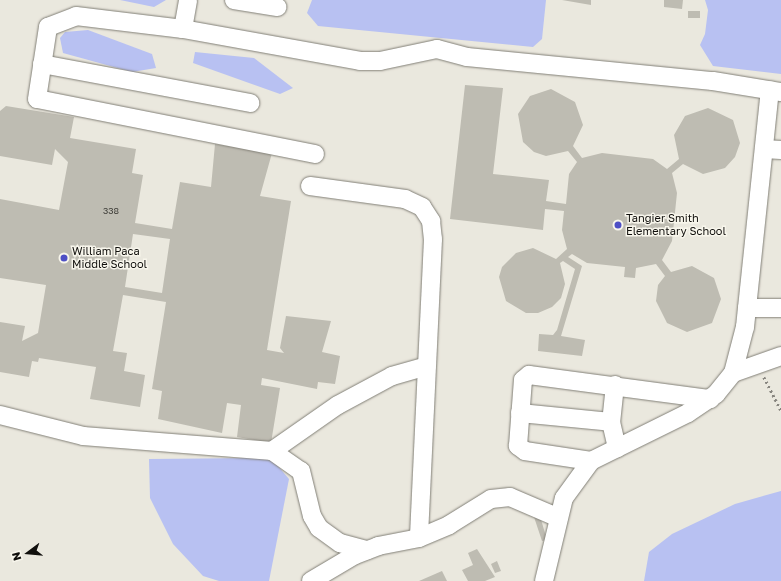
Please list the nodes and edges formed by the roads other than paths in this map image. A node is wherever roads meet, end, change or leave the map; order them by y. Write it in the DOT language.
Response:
graph roads {
  1 [pos="188,0"];
  2 [pos="234,0"];
  3 [pos="277,8"];
  4 [pos="183,29"];
  5 [pos="42,64"];
  6 [pos="775,91"];
  7 [pos="250,103"];
  8 [pos="772,150"];
  9 [pos="315,154"];
  10 [pos="310,186"];
  11 [pos="747,308"];
  12 [pos="781,308"];
  13 [pos="781,356"];
  14 [pos="427,366"];
  15 [pos="733,373"];
  16 [pos="615,385"];
  17 [pos="710,399"];
  18 [pos="520,413"];
  19 [pos="0,415"];
  20 [pos="611,422"];
  21 [pos="617,448"];
  22 [pos="272,450"];
  23 [pos="591,461"];
  24 [pos="559,518"];
  25 [pos="419,538"];
  26 [pos="367,550"];
  27 [pos="311,581"];
  28 [pos="544,581"];
  1 -- 4 [label="street"];
  2 -- 3 [label="street"];
  4 -- 5 [label="street"];
  4 -- 6 [label="street"];
  5 -- 7 [label="street"];
  5 -- 9 [label="street"];
  6 -- 8 [label="street"];
  8 -- 11 [label="street"];
  10 -- 14 [label="street"];
  11 -- 12 [label="street"];
  11 -- 15 [label="street"];
  13 -- 15 [label="street"];
  14 -- 22 [label="street"];
  14 -- 25 [label="street"];
  15 -- 17 [label="street"];
  16 -- 17 [label="street"];
  16 -- 18 [label="street"];
  16 -- 20 [label="street"];
  17 -- 21 [label="street"];
  18 -- 20 [label="street"];
  18 -- 23 [label="street"];
  19 -- 22 [label="street"];
  20 -- 21 [label="street"];
  21 -- 23 [label="street"];
  22 -- 26 [label="street"];
  23 -- 24 [label="street"];
  24 -- 25 [label="street"];
  24 -- 28 [label="street"];
  25 -- 26 [label="street"];
  26 -- 27 [label="street"];
}
